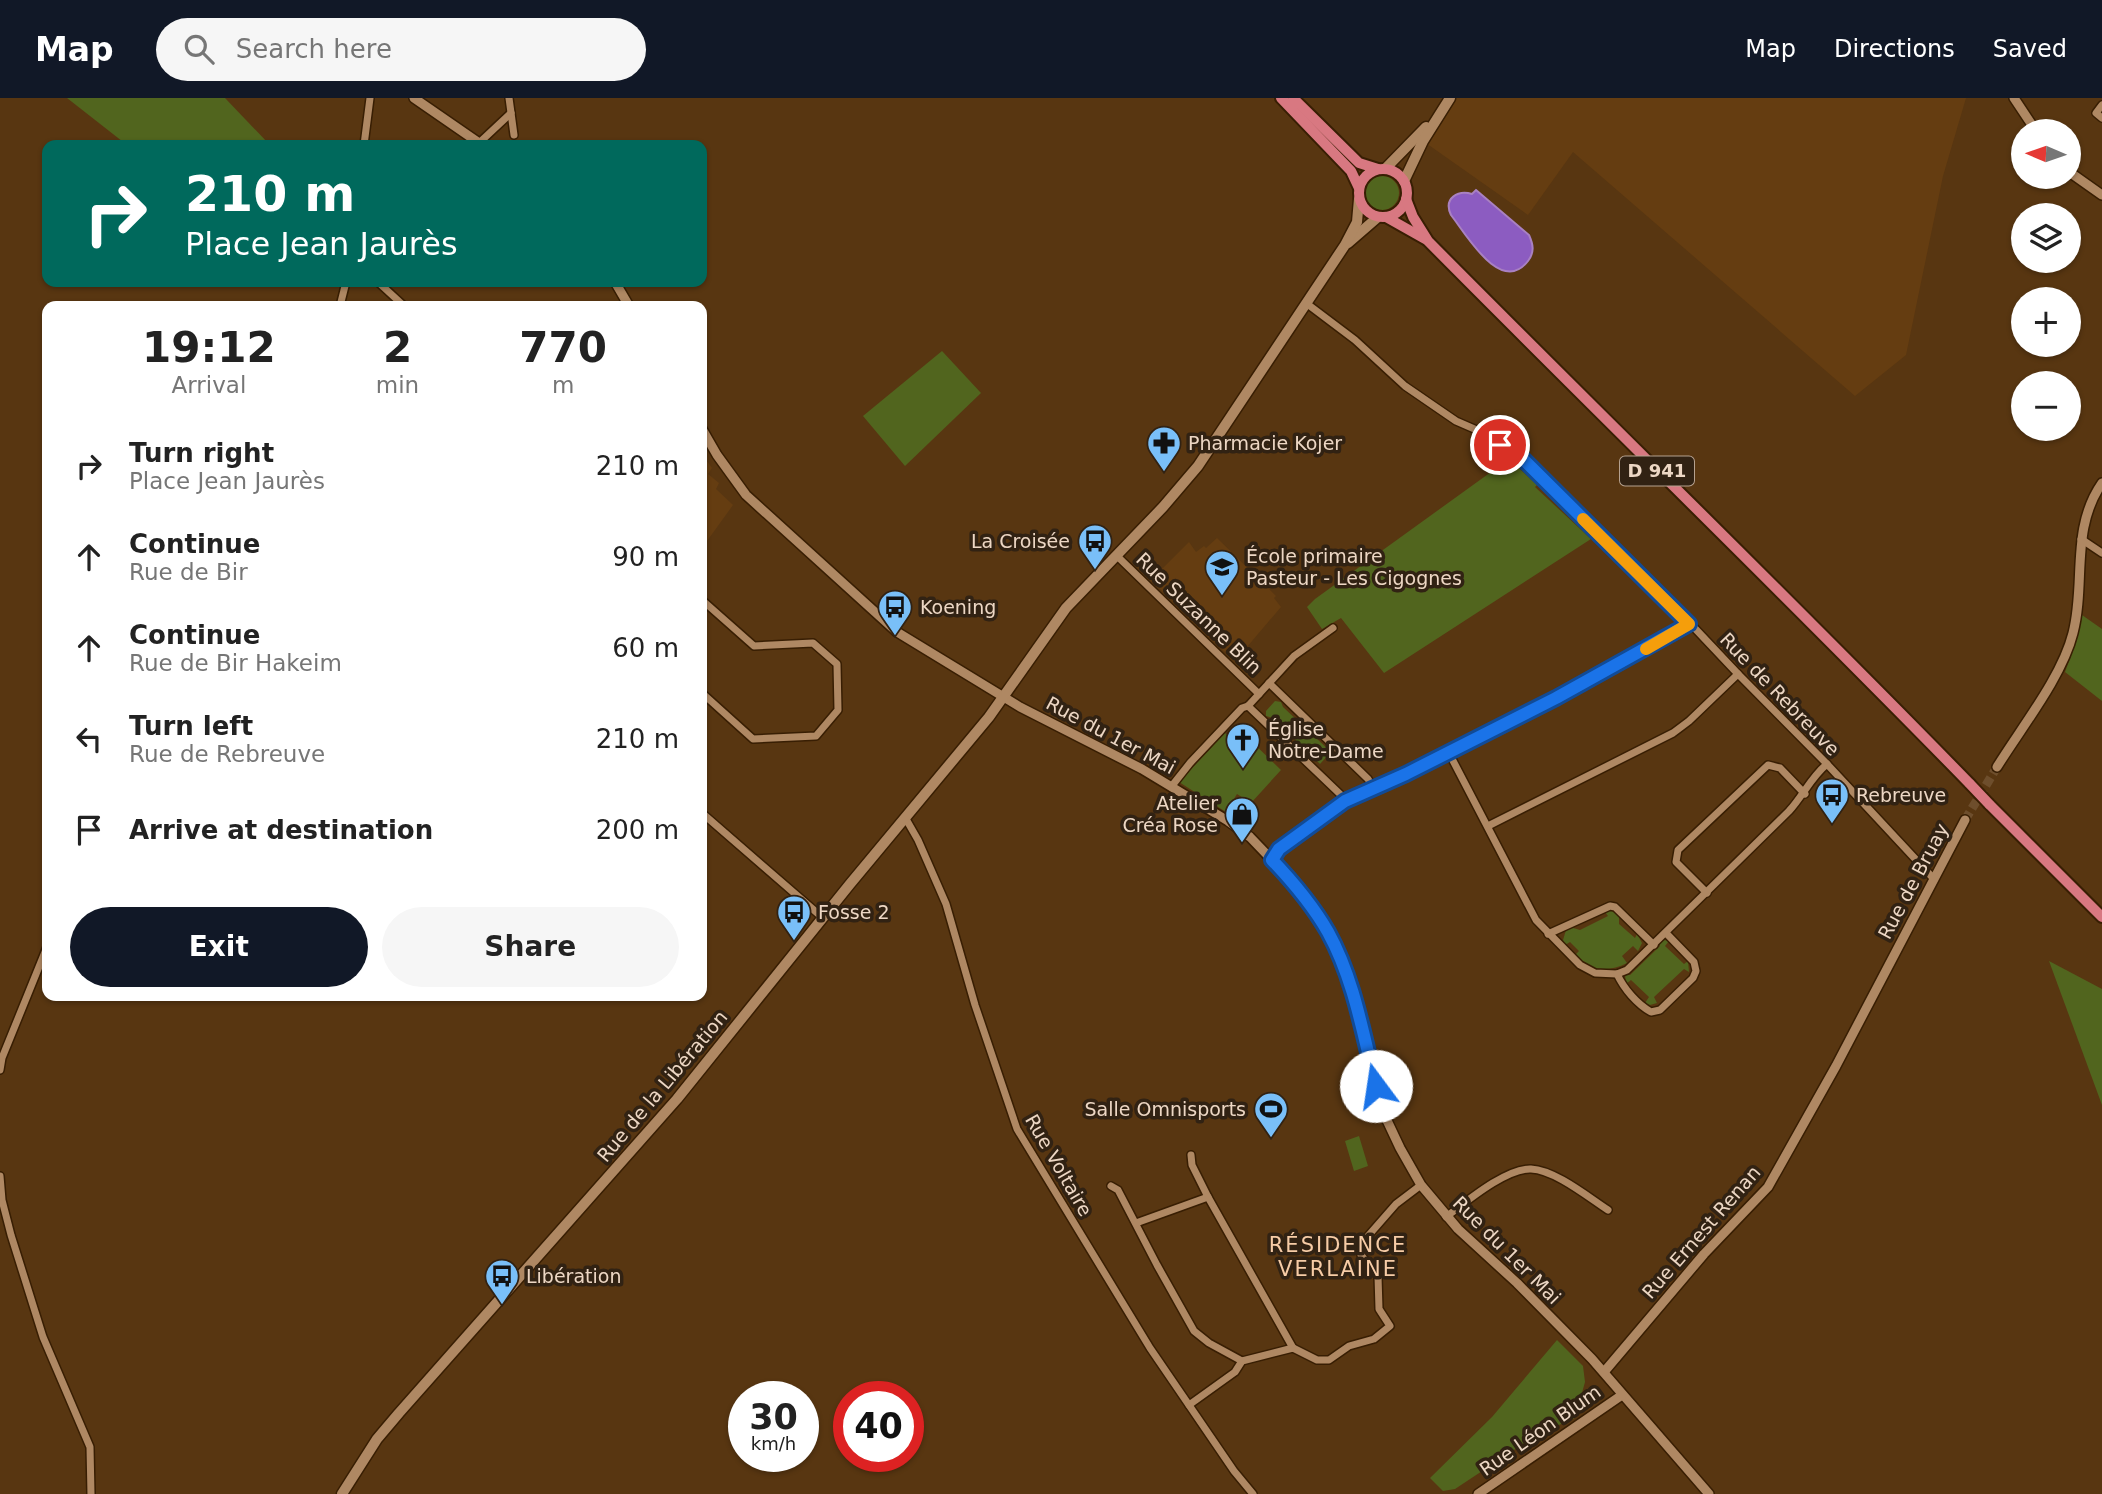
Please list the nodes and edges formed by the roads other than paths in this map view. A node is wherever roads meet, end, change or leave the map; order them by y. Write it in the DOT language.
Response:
graph roads {
  1 [pos="370,98"];
  2 [pos="414,98"];
  3 [pos="509,98"];
  4 [pos="1281,98"];
  5 [pos="1293,98"];
  6 [pos="1450,98"];
  7 [pos="2014,98"];
  8 [pos="2102,105"];
  9 [pos="1443,108"];
  10 [pos="511,113"];
  11 [pos="2102,118"];
  12 [pos="2028,119"];
  13 [pos="514,135"];
  14 [pos="365,140"];
  15 [pos="474,140"];
  16 [pos="484,140"];
  17 [pos="1382,169"];
  18 [pos="2081,180"];
  19 [pos="1404,181"];
  20 [pos="1359,193"];
  21 [pos="2102,195"];
  22 [pos="1406,199"];
  23 [pos="1382,217"];
  24 [pos="1428,241"];
  25 [pos="1345,245"];
  26 [pos="383,287"];
  27 [pos="398,301"];
  28 [pos="1306,303"];
  29 [pos="707,438"];
  30 [pos="2102,483"];
  31 [pos="2081,539"];
  32 [pos="2102,553"];
  33 [pos="1116,555"];
  34 [pos="707,604"];
  35 [pos="1689,624"];
  36 [pos="1333,628"];
  37 [pos="1738,674"];
  38 [pos="1269,683"];
  39 [pos="1259,694"];
  40 [pos="1003,697"];
  41 [pos="707,698"];
  42 [pos="1248,706"];
  43 [pos="1449,752"];
  44 [pos="1827,764"];
  45 [pos="1997,768"];
  46 [pos="1171,787"];
  47 [pos="1374,789"];
  48 [pos="1805,793"];
  49 [pos="1345,801"];
  50 [pos="707,817"];
  51 [pos="906,819"];
  52 [pos="1965,820"];
  53 [pos="1488,827"];
  54 [pos="1272,860"];
  55 [pos="1933,878"];
  56 [pos="1707,893"];
  57 [pos="2102,917"];
  58 [pos="823,918"];
  59 [pos="1666,933"];
  60 [pos="1548,934"];
  61 [pos="1654,945"];
  62 [pos="42,959"];
  63 [pos="1892,959"];
  64 [pos="1617,975"];
  65 [pos="0,1070"];
  66 [pos="1191,1155"];
  67 [pos="0,1176"];
  68 [pos="1421,1185"];
  69 [pos="1111,1186"];
  70 [pos="1208,1197"];
  71 [pos="1608,1210"];
  72 [pos="1446,1217"];
  73 [pos="1136,1223"];
  74 [pos="1293,1348"];
  75 [pos="1242,1361"];
  76 [pos="1604,1373"];
  77 [pos="1622,1395"];
  78 [pos="1189,1405"];
  79 [pos="91,1494"];
  80 [pos="342,1494"];
  81 [pos="1253,1494"];
  82 [pos="1478,1494"];
  83 [pos="1709,1494"];
  1 -- 14 [label="street"];
  2 -- 15 [label="street"];
  3 -- 10 [label="street"];
  4 -- 20 [label="main road"];
  5 -- 17 [label="main road"];
  6 -- 9 [label="main road"];
  7 -- 12 [label="street"];
  8 -- 11 [label="street"];
  9 -- 17 [label="main road"];
  9 -- 19 [label="main road"];
  10 -- 13 [label="street"];
  10 -- 16 [label="street"];
  17 -- 19 [label="main road"];
  17 -- 20 [label="main road"];
  18 -- 21 [label="street"];
  19 -- 22 [label="main road"];
  20 -- 23 [label="main road"];
  20 -- 25 [label="main road"];
  22 -- 23 [label="main road"];
  22 -- 24 [label="main road, D 941"];
  23 -- 24 [label="main road, D 941"];
  23 -- 25 [label="main road"];
  24 -- 57 [label="main road, D 941, bridge"];
  25 -- 28 [label="main road, Rue de la Libération"];
  26 -- 27 [label="street"];
  28 -- 33 [label="main road, Rue de la Libération"];
  28 -- 35 [label="street, Rue de Rebreuve"];
  29 -- 40 [label="street, Rue du 1er Mai"];
  30 -- 31 [label="street"];
  31 -- 32 [label="street"];
  31 -- 45 [label="street"];
  33 -- 39 [label="street, Rue Suzanne Blin"];
  33 -- 40 [label="main road, Rue de la Libération"];
  34 -- 41 [label="street"];
  35 -- 37 [label="street, Rue de Rebreuve"];
  35 -- 43 [label="street"];
  36 -- 38 [label="street"];
  37 -- 44 [label="street, Rue de Rebreuve"];
  37 -- 53 [label="street"];
  38 -- 39 [label="street"];
  38 -- 47 [label="street"];
  39 -- 42 [label="street"];
  40 -- 46 [label="street, Rue du 1er Mai"];
  40 -- 51 [label="main road, Rue de la Libération"];
  42 -- 46 [label="street"];
  42 -- 49 [label="street"];
  43 -- 47 [label="street"];
  43 -- 53 [label="street"];
  44 -- 48 [label="street"];
  44 -- 55 [label="street, Rue de Rebreuve"];
  46 -- 54 [label="street, Rue du 1er Mai"];
  47 -- 49 [label="street"];
  48 -- 56 [label="street"];
  48 -- 56 [label="street"];
  49 -- 54 [label="street"];
  50 -- 58 [label="street"];
  51 -- 58 [label="main road, Rue de la Libération"];
  51 -- 78 [label="street, Rue Voltaire"];
  52 -- 55 [label="street, Rue de Bruay"];
  53 -- 60 [label="street"];
  54 -- 68 [label="street, Rue du 1er Mai"];
  55 -- 63 [label="street, Rue de Bruay"];
  56 -- 59 [label="street"];
  58 -- 80 [label="main road, Rue de la Libération"];
  59 -- 61 [label="street"];
  59 -- 64 [label="street"];
  60 -- 61 [label="street"];
  60 -- 64 [label="street"];
  61 -- 64 [label="street"];
  62 -- 65 [label="street"];
  63 -- 76 [label="street, Rue Ernest Renan"];
  66 -- 70 [label="street"];
  67 -- 79 [label="street"];
  68 -- 72 [label="street, Rue du 1er Mai"];
  68 -- 74 [label="street"];
  69 -- 73 [label="street"];
  70 -- 73 [label="street"];
  70 -- 74 [label="street"];
  71 -- 72 [label="street"];
  72 -- 76 [label="street, Rue du 1er Mai"];
  73 -- 75 [label="street"];
  74 -- 75 [label="street"];
  75 -- 78 [label="street"];
  76 -- 77 [label="street, Rue du 1er Mai"];
  77 -- 82 [label="street, Rue Léon Blum"];
  77 -- 83 [label="street, Rue du 1er Mai"];
  78 -- 81 [label="street, Rue Voltaire"];
}
